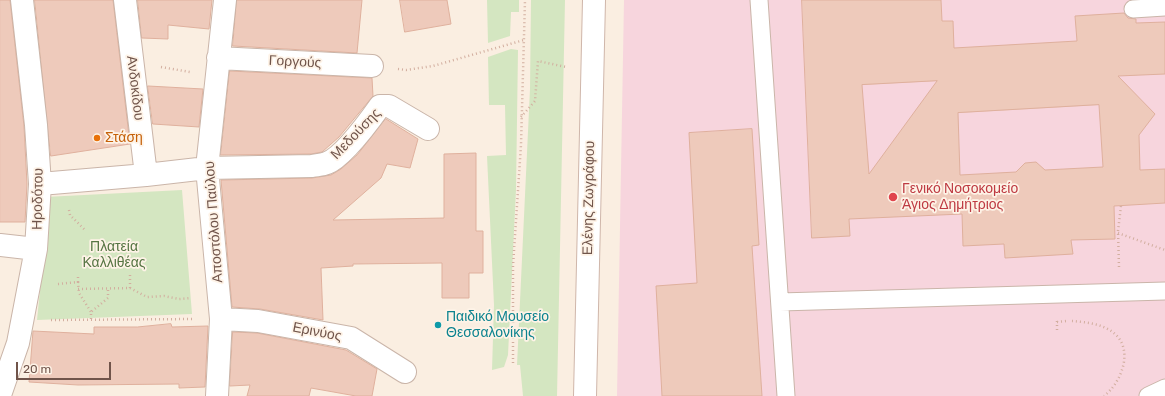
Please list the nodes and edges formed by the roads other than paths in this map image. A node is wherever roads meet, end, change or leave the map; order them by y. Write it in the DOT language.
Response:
graph roads {
  1 [pos="22,0"];
  2 [pos="125,0"];
  3 [pos="225,0"];
  4 [pos="594,0"];
  5 [pos="759,0"];
  6 [pos="1165,7"];
  7 [pos="1133,9"];
  8 [pos="372,66"];
  9 [pos="218,67"];
  10 [pos="428,129"];
  11 [pos="207,168"];
  12 [pos="146,175"];
  13 [pos="40,184"];
  14 [pos="0,245"];
  15 [pos="36,249"];
  16 [pos="1165,291"];
  17 [pos="780,302"];
  18 [pos="221,319"];
  19 [pos="404,372"];
  20 [pos="1165,388"];
  21 [pos="0,395"];
  22 [pos="217,396"];
  23 [pos="586,396"];
  24 [pos="786,396"];
  25 [pos="1148,396"];
  1 -- 13 [label="street, Ηροδότου"];
  2 -- 12 [label="street, Ανδοκίδου"];
  3 -- 9 [label="street, Αποστόλου Παύλου"];
  4 -- 23 [label="street, Ελένης Ζωγράφου"];
  5 -- 17 [label="lane"];
  6 -- 7 [label="lane"];
  8 -- 9 [label="street, Γοργούς"];
  9 -- 11 [label="street, Αποστόλου Παύλου"];
  10 -- 11 [label="street, Μεδούσης"];
  11 -- 12 [label="street"];
  11 -- 18 [label="street, Αποστόλου Παύλου"];
  12 -- 13 [label="street"];
  13 -- 15 [label="street, Ηροδότου"];
  14 -- 15 [label="street"];
  15 -- 21 [label="street, Ηροδότου"];
  16 -- 17 [label="lane"];
  17 -- 24 [label="lane"];
  18 -- 19 [label="street, Ερινύος"];
  18 -- 22 [label="street, Αποστόλου Παύλου"];
  20 -- 25 [label="lane"];
}
